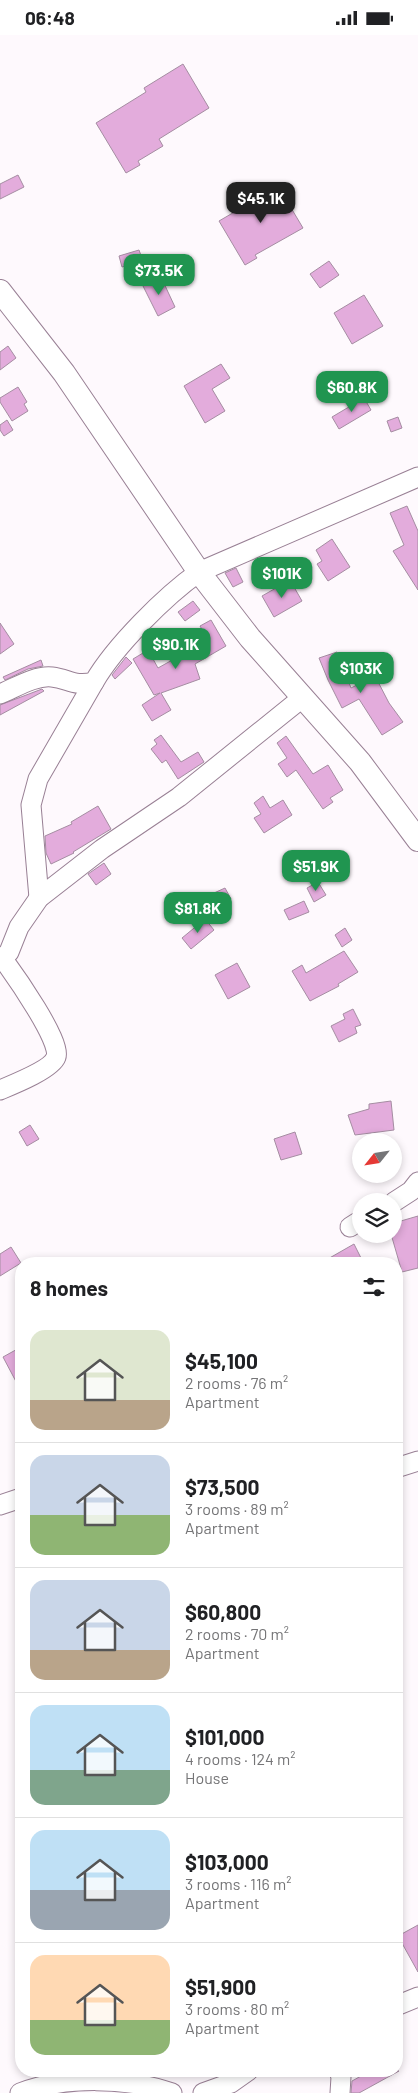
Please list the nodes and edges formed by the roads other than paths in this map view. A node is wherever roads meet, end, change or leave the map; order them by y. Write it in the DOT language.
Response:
graph roads {
  1 [pos="0,291"];
  2 [pos="418,477"];
  3 [pos="199,572"];
  4 [pos="94,682"];
  5 [pos="0,695"];
  6 [pos="302,698"];
  7 [pos="418,839"];
  8 [pos="39,898"];
  9 [pos="1,960"];
  10 [pos="0,1090"];
  11 [pos="418,1182"];
  12 [pos="402,1197"];
  13 [pos="418,1461"];
  14 [pos="403,1466"];
  15 [pos="15,1500"];
  16 [pos="0,1505"];
  17 [pos="418,1997"];
  18 [pos="403,2003"];
  19 [pos="240,2077"];
  20 [pos="341,2077"];
  21 [pos="20,2093"];
  22 [pos="172,2093"];
  23 [pos="203,2093"];
  24 [pos="340,2093"];
  1 -- 3 [label="main road"];
  2 -- 3 [label="street"];
  3 -- 4 [label="street"];
  3 -- 6 [label="main road"];
  4 -- 5 [label="street"];
  4 -- 8 [label="street"];
  6 -- 7 [label="main road"];
  6 -- 8 [label="street"];
  8 -- 9 [label="street"];
  9 -- 10 [label="street"];
  11 -- 12 [label="street"];
  13 -- 14 [label="street"];
  15 -- 16 [label="street"];
  17 -- 18 [label="street"];
  19 -- 23 [label="street"];
  20 -- 24 [label="street"];
  21 -- 22 [label="street"];
}
